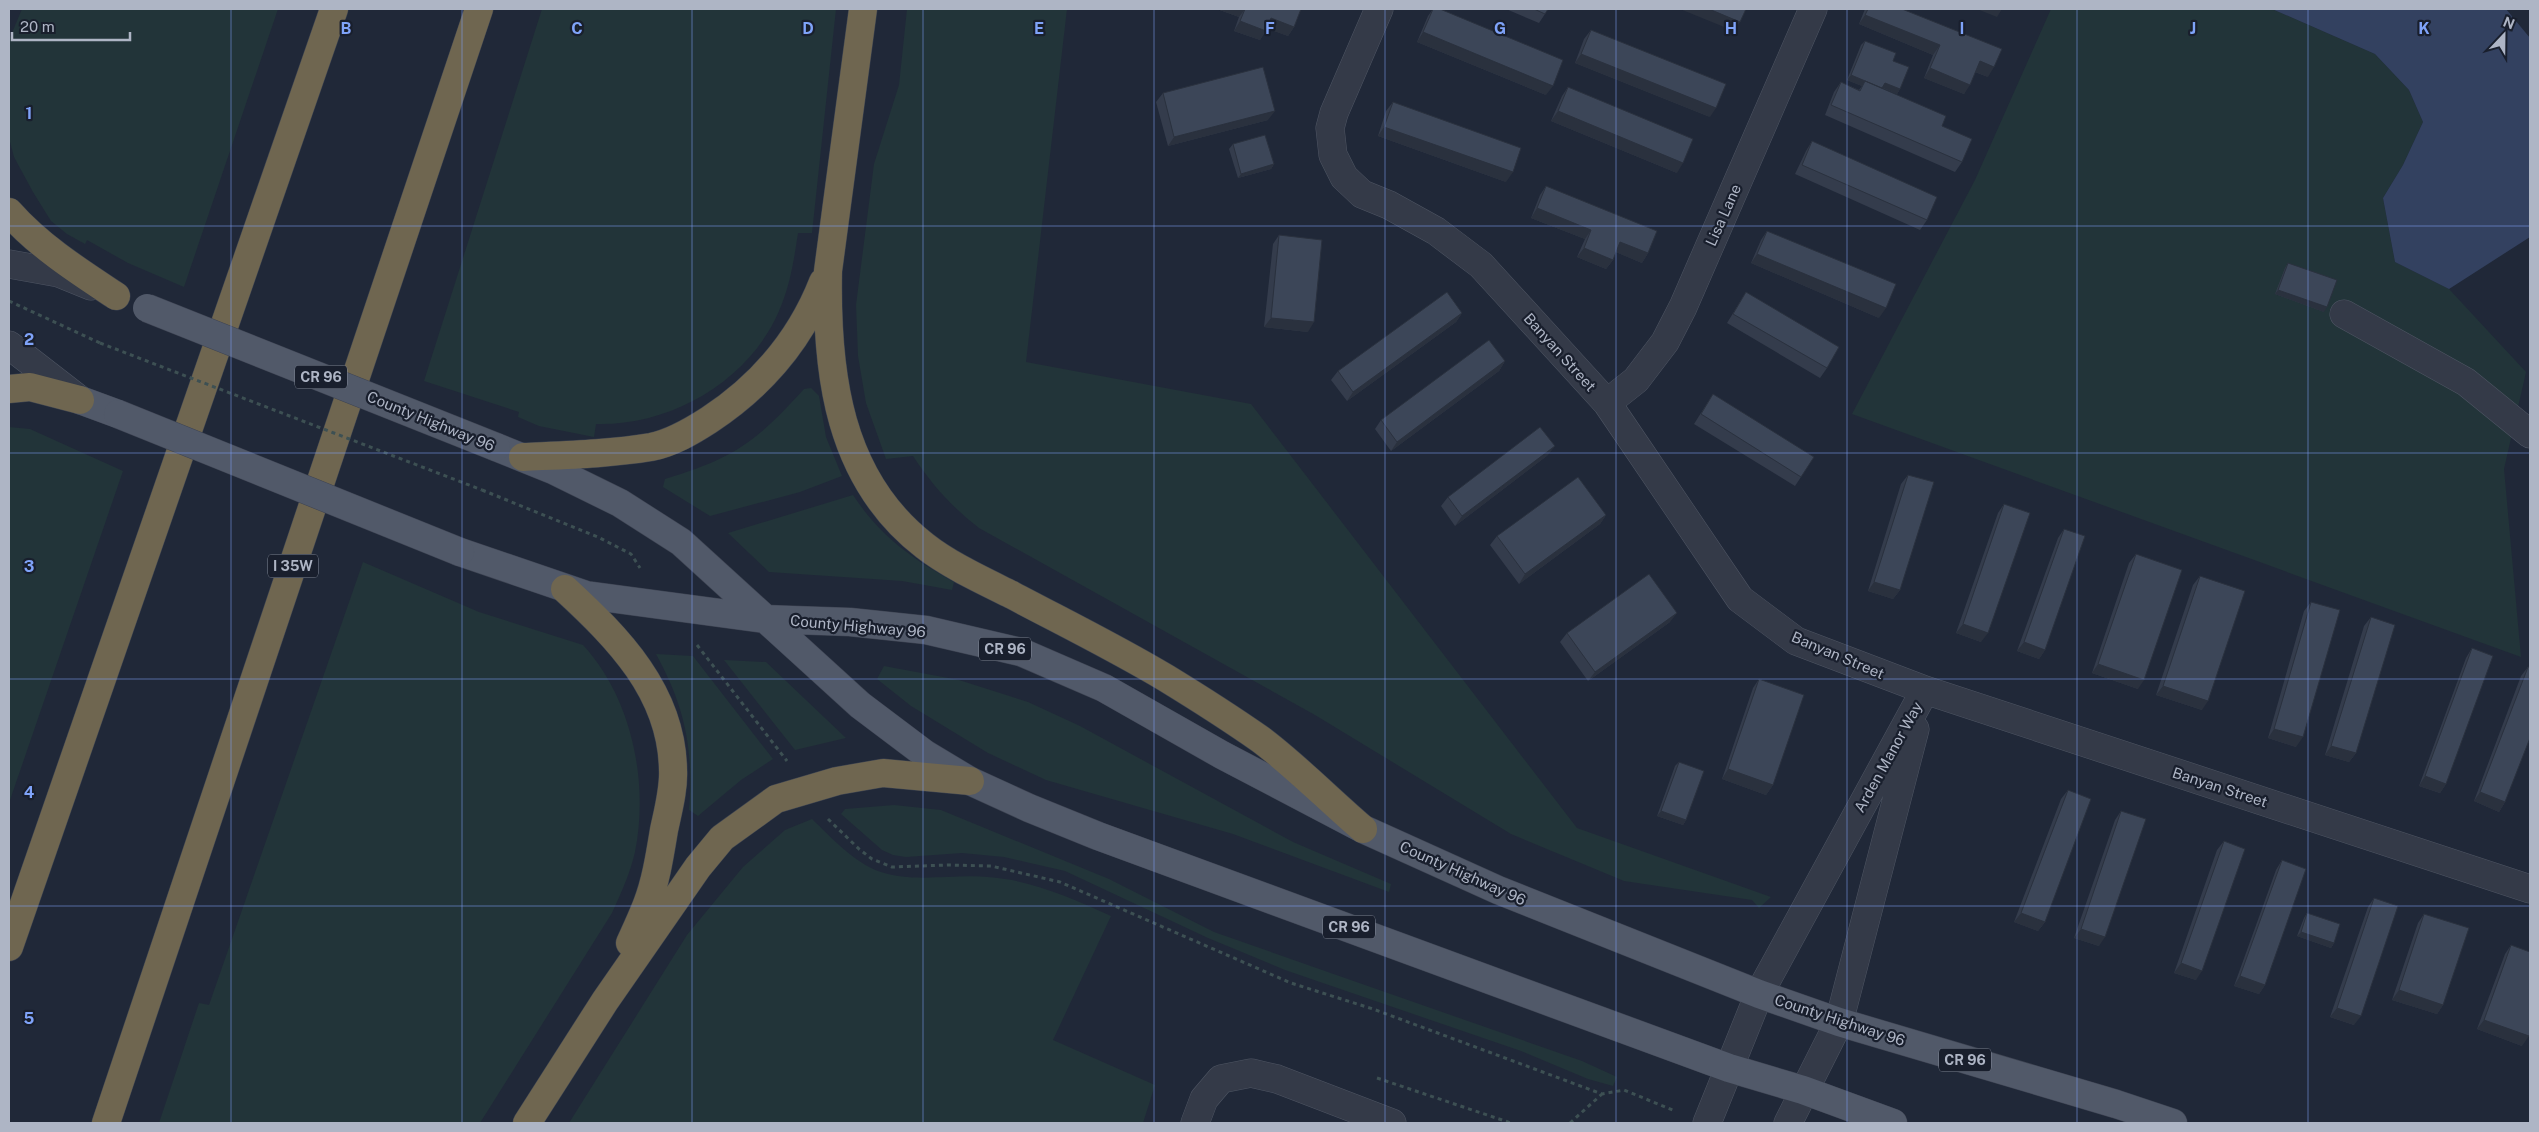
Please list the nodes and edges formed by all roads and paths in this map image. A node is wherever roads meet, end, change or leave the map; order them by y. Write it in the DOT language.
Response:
graph roads {
  1 [pos="334,9"];
  2 [pos="479,9"];
  3 [pos="863,9"];
  4 [pos="1379,9"];
  5 [pos="1813,9"];
  6 [pos="9,212"];
  7 [pos="9,264"];
  8 [pos="828,271"];
  9 [pos="116,296"];
  10 [pos="9,301"];
  11 [pos="2344,314"];
  12 [pos="9,345"];
  13 [pos="9,389"];
  14 [pos="80,400"];
  15 [pos="1607,403"];
  16 [pos="2530,434"];
  17 [pos="523,457"];
  18 [pos="631,554"];
  19 [pos="565,589"];
  20 [pos="764,619"];
  21 [pos="700,648"];
  22 [pos="1926,690"];
  23 [pos="786,760"];
  24 [pos="970,781"];
  25 [pos="828,818"];
  26 [pos="1363,830"];
  27 [pos="2530,890"];
  28 [pos="9,946"];
  29 [pos="1759,994"];
  30 [pos="605,1001"];
  31 [pos="1839,1022"];
  32 [pos="1729,1068"];
  33 [pos="1803,1090"];
  34 [pos="1602,1094"];
  35 [pos="1679,1112"];
  36 [pos="1365,1113"];
  37 [pos="106,1123"];
  38 [pos="527,1123"];
  39 [pos="1194,1123"];
  40 [pos="1392,1123"];
  41 [pos="1511,1123"];
  42 [pos="1570,1123"];
  43 [pos="1707,1123"];
  44 [pos="1788,1123"];
  45 [pos="1893,1123"];
  46 [pos="2173,1123"];
  1 -- 28 [label="highway"];
  2 -- 37 [label="highway, I 35W"];
  3 -- 8 [label="highway"];
  4 -- 15 [label="street, Banyan Street"];
  5 -- 15 [label="street, Lisa Lane"];
  6 -- 9 [label="highway"];
  7 -- 9 [label="street, County Highway 96 / CR 96"];
  8 -- 17 [label="highway"];
  8 -- 26 [label="highway"];
  9 -- 17 [label="main road, County Highway 96 / CR 96, bridge"];
  10 -- 18 [label="path, bridge"];
  11 -- 16 [label="street"];
  12 -- 14 [label="street, County Highway 96 / CR 96"];
  13 -- 14 [label="highway"];
  14 -- 19 [label="main road, County Highway 96 / CR 96, bridge"];
  15 -- 22 [label="street, Banyan Street"];
  17 -- 20 [label="main road, County Highway 96 / CR 96"];
  19 -- 20 [label="main road, County Highway 96 / CR 96"];
  19 -- 30 [label="highway"];
  20 -- 24 [label="main road, County Highway 96 / CR 96"];
  20 -- 26 [label="main road, County Highway 96 / CR 96"];
  21 -- 23 [label="path"];
  22 -- 27 [label="street, Banyan Street"];
  22 -- 29 [label="street, Arden Manor Way"];
  22 -- 31 [label="street, Arden Manor Way"];
  24 -- 30 [label="highway"];
  24 -- 32 [label="main road, County Highway 96 / CR 96"];
  25 -- 34 [label="path"];
  26 -- 29 [label="main road, County Highway 96 / CR 96"];
  29 -- 31 [label="main road, County Highway 96 / CR 96"];
  29 -- 32 [label="street, Arden Manor Way"];
  30 -- 38 [label="highway"];
  31 -- 33 [label="street, Arden Manor Way"];
  31 -- 46 [label="main road, County Highway 96 / CR 96"];
  32 -- 33 [label="main road, County Highway 96 / CR 96"];
  32 -- 43 [label="street, Arden Manor Way"];
  33 -- 44 [label="street, Arden Manor Way"];
  33 -- 45 [label="main road, County Highway 96 / CR 96"];
  34 -- 35 [label="path"];
  34 -- 42 [label="path"];
  36 -- 39 [label="street"];
  36 -- 40 [label="street"];
  36 -- 41 [label="path"];
}
